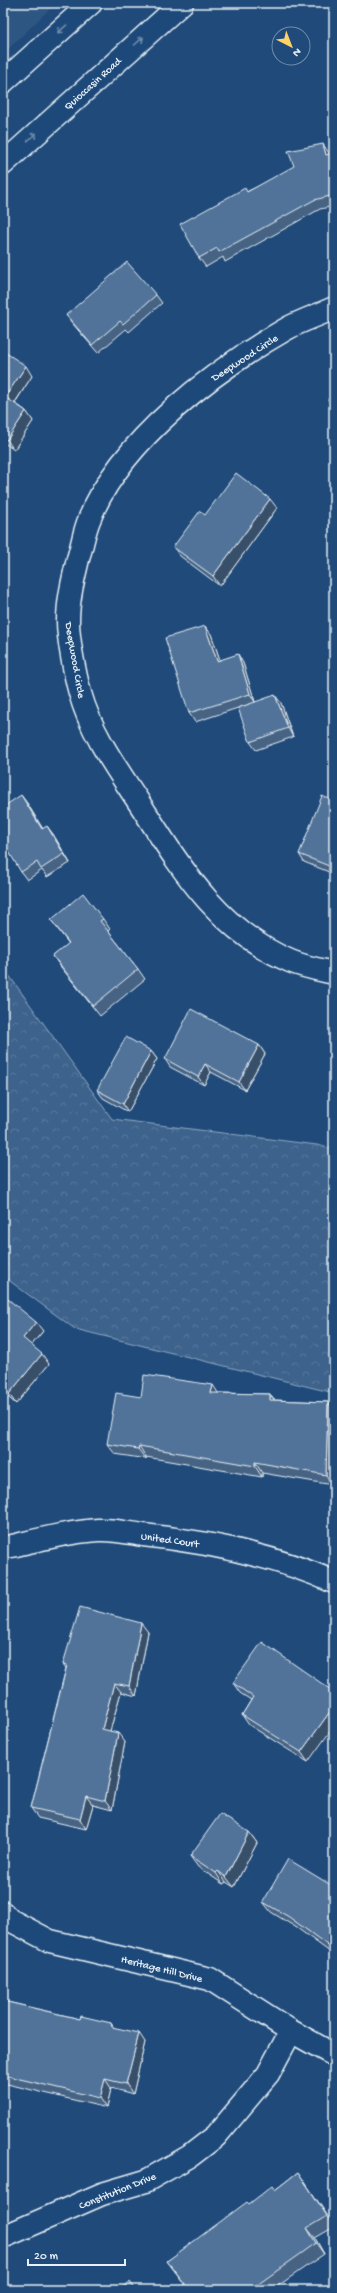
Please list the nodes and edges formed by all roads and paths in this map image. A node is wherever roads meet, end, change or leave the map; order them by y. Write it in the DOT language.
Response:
graph roads {
  1 [pos="91,3"];
  2 [pos="182,3"];
  3 [pos="3,82"];
  4 [pos="3,164"];
  5 [pos="334,308"];
  6 [pos="334,973"];
  7 [pos="3,1548"];
  8 [pos="334,1582"];
  9 [pos="3,1913"];
  10 [pos="291,2031"];
  11 [pos="334,2055"];
  12 [pos="3,2237"];
  1 -- 3 [label="street, one-way"];
  4 -- 2 [label="street, Quioccasin Road, one-way"];
  5 -- 6 [label="street, Deepwood Circle"];
  7 -- 8 [label="street, United Court"];
  9 -- 10 [label="street, Heritage Hill Drive"];
  10 -- 11 [label="street, Heritage Hill Drive"];
  10 -- 12 [label="street, Constitution Drive"];
}
